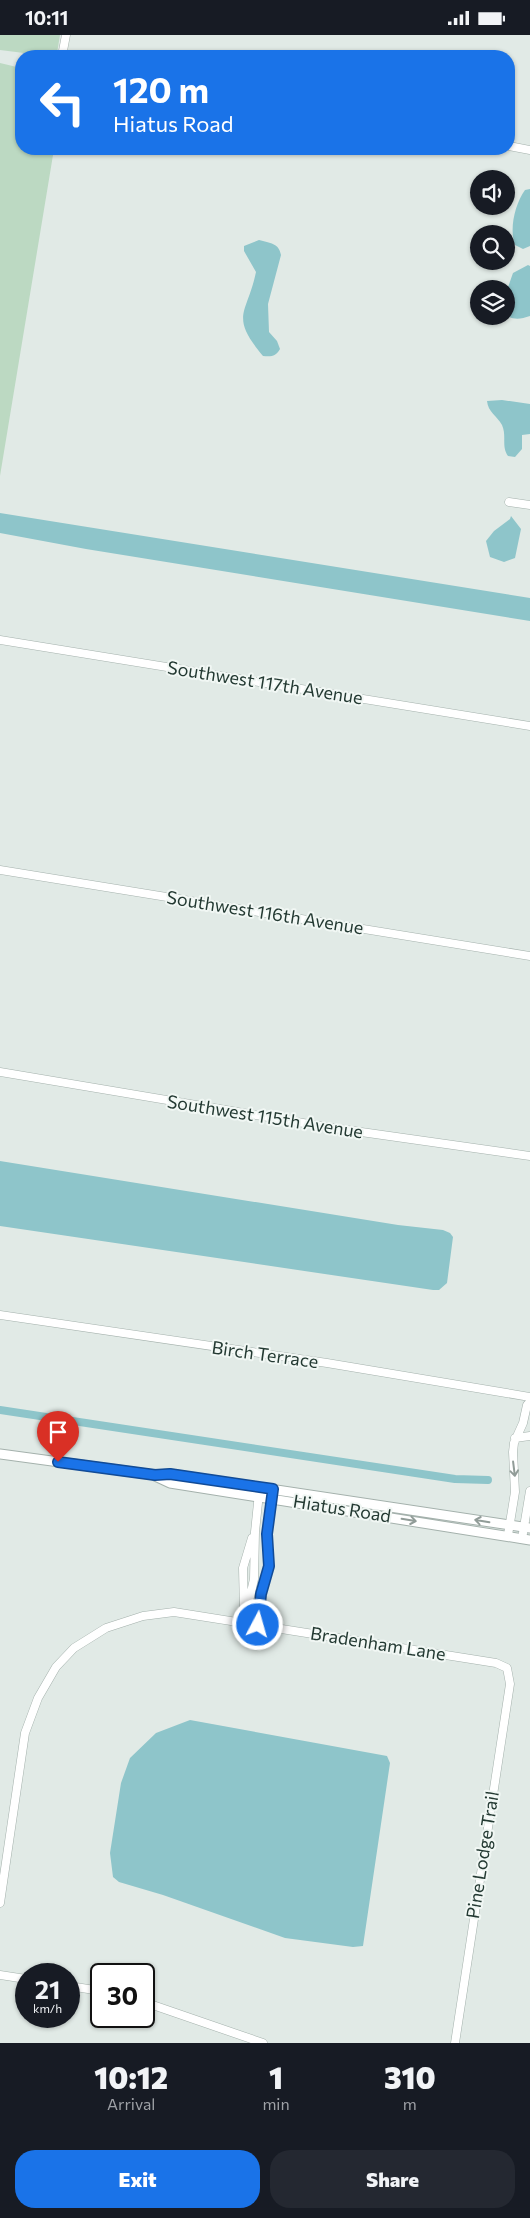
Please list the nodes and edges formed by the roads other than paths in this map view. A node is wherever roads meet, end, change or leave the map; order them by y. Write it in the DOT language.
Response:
graph roads {
  1 [pos="66,35"];
  2 [pos="63,50"];
  3 [pos="515,147"];
  4 [pos="530,150"];
  5 [pos="509,502"];
  6 [pos="530,505"];
  7 [pos="0,640"];
  8 [pos="530,726"];
  9 [pos="0,870"];
  10 [pos="530,956"];
  11 [pos="0,1072"];
  12 [pos="530,1157"];
  13 [pos="0,1315"];
  14 [pos="530,1397"];
  15 [pos="530,1402"];
  16 [pos="530,1436"];
  17 [pos="515,1438"];
  18 [pos="0,1454"];
  19 [pos="530,1491"];
  20 [pos="260,1492"];
  21 [pos="272,1493"];
  22 [pos="509,1525"];
  23 [pos="527,1527"];
  24 [pos="255,1531"];
  25 [pos="508,1535"];
  26 [pos="526,1539"];
  27 [pos="243,1576"];
  28 [pos="254,1576"];
  29 [pos="266,1577"];
  30 [pos="244,1623"];
  31 [pos="258,1625"];
  32 [pos="507,1667"];
  33 [pos="0,1903"];
  34 [pos="0,1975"];
  35 [pos="15,1977"];
  36 [pos="155,2007"];
  37 [pos="263,2043"];
  38 [pos="455,2043"];
  1 -- 2 [label="street"];
  3 -- 4 [label="street"];
  5 -- 6 [label="street"];
  7 -- 8 [label="street, Southwest 117th Avenue"];
  9 -- 10 [label="street, Southwest 116th Avenue"];
  11 -- 12 [label="street, Southwest 115th Avenue"];
  13 -- 14 [label="street, Birch Terrace"];
  15 -- 17 [label="street"];
  16 -- 17 [label="street"];
  17 -- 22 [label="street, one-way"];
  18 -- 20 [label="street, Hiatus Road"];
  19 -- 23 [label="street"];
  20 -- 21 [label="street, Hiatus Road"];
  20 -- 24 [label="street"];
  22 -- 21 [label="street, Hiatus Road, one-way"];
  21 -- 25 [label="street, Hiatus Road, one-way"];
  21 -- 29 [label="street"];
  22 -- 23 [label="street, Hiatus Road"];
  22 -- 25 [label="street"];
  23 -- 26 [label="street"];
  24 -- 27 [label="street"];
  24 -- 28 [label="street"];
  25 -- 26 [label="street, Hiatus Road"];
  27 -- 28 [label="street"];
  27 -- 30 [label="street"];
  28 -- 29 [label="street"];
  28 -- 30 [label="street"];
  29 -- 31 [label="street"];
  30 -- 31 [label="street, Bradenham Lane"];
  30 -- 33 [label="street, Bradenham Lane"];
  31 -- 32 [label="street, Bradenham Lane"];
  32 -- 38 [label="street, Pine Lodge Trail"];
  34 -- 35 [label="street"];
  36 -- 37 [label="street"];
}
